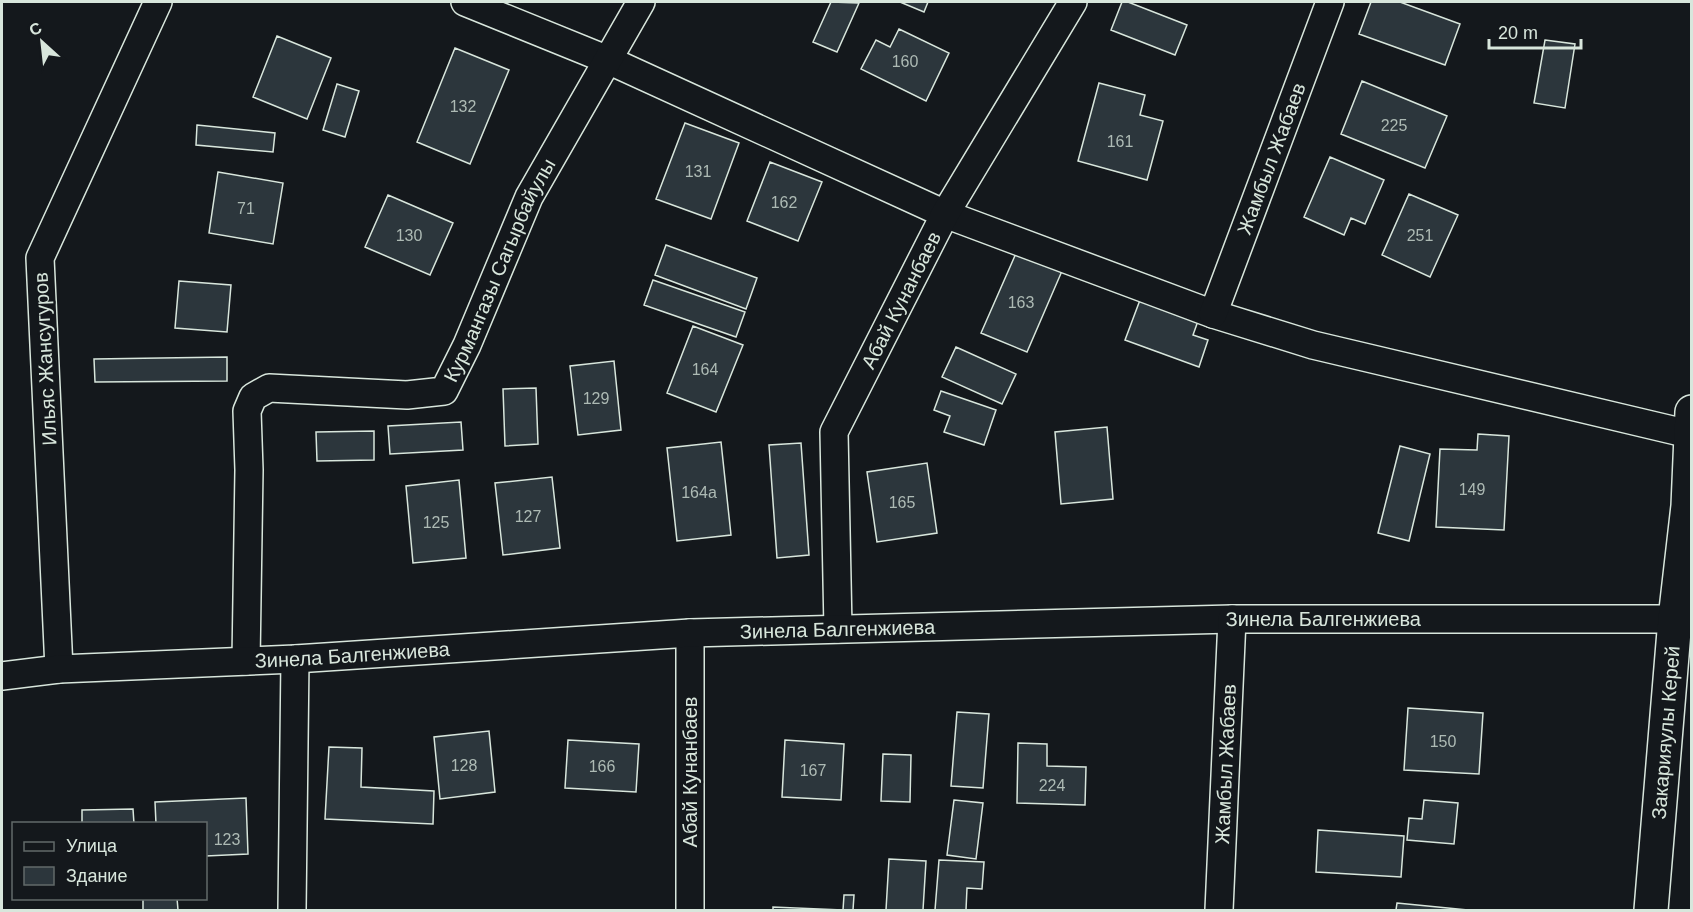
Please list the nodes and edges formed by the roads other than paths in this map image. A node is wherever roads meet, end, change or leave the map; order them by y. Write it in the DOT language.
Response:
graph roads {
  1 [pos="158,2"];
  2 [pos="465,2"];
  3 [pos="641,2"];
  4 [pos="1073,2"];
  5 [pos="1330,2"];
  6 [pos="608,60"];
  7 [pos="945,214"];
  8 [pos="1213,314"];
  9 [pos="1690,423"];
  10 [pos="1690,506"];
  11 [pos="1675,619"];
  12 [pos="1232,620"];
  13 [pos="838,629"];
  14 [pos="690,633"];
  15 [pos="295,659"];
  16 [pos="246,661"];
  17 [pos="59,669"];
  18 [pos="2,676"];
  19 [pos="292,910"];
  20 [pos="690,910"];
  21 [pos="1219,910"];
  22 [pos="1651,910"];
  1 -- 17 [label="street, Ильяс Жансугуров"];
  2 -- 6 [label="street"];
  3 -- 6 [label="street, Курмангазы Сагырбайулы"];
  4 -- 7 [label="street, Абай Кунанбаев"];
  5 -- 8 [label="street, Жамбыл Жабаев"];
  6 -- 7 [label="street"];
  6 -- 16 [label="street, Курмангазы Сагырбайулы"];
  7 -- 8 [label="street"];
  7 -- 13 [label="street, Абай Кунанбаев"];
  8 -- 9 [label="street"];
  9 -- 10 [label="highway, Закарияулы Керей"];
  10 -- 11 [label="highway, Закарияулы Керей"];
  11 -- 12 [label="street, Зинела Балгенжиева"];
  11 -- 22 [label="highway, Закарияулы Керей"];
  12 -- 13 [label="street, Зинела Балгенжиева"];
  12 -- 21 [label="street, Жамбыл Жабаев"];
  13 -- 14 [label="street, Зинела Балгенжиева"];
  14 -- 15 [label="street, Зинела Балгенжиева"];
  14 -- 20 [label="street, Абай Кунанбаев"];
  15 -- 16 [label="street, Зинела Балгенжиева"];
  15 -- 19 [label="street"];
  16 -- 17 [label="street, Зинела Балгенжиева"];
  17 -- 18 [label="street, Зинела Балгенжиева"];
}
